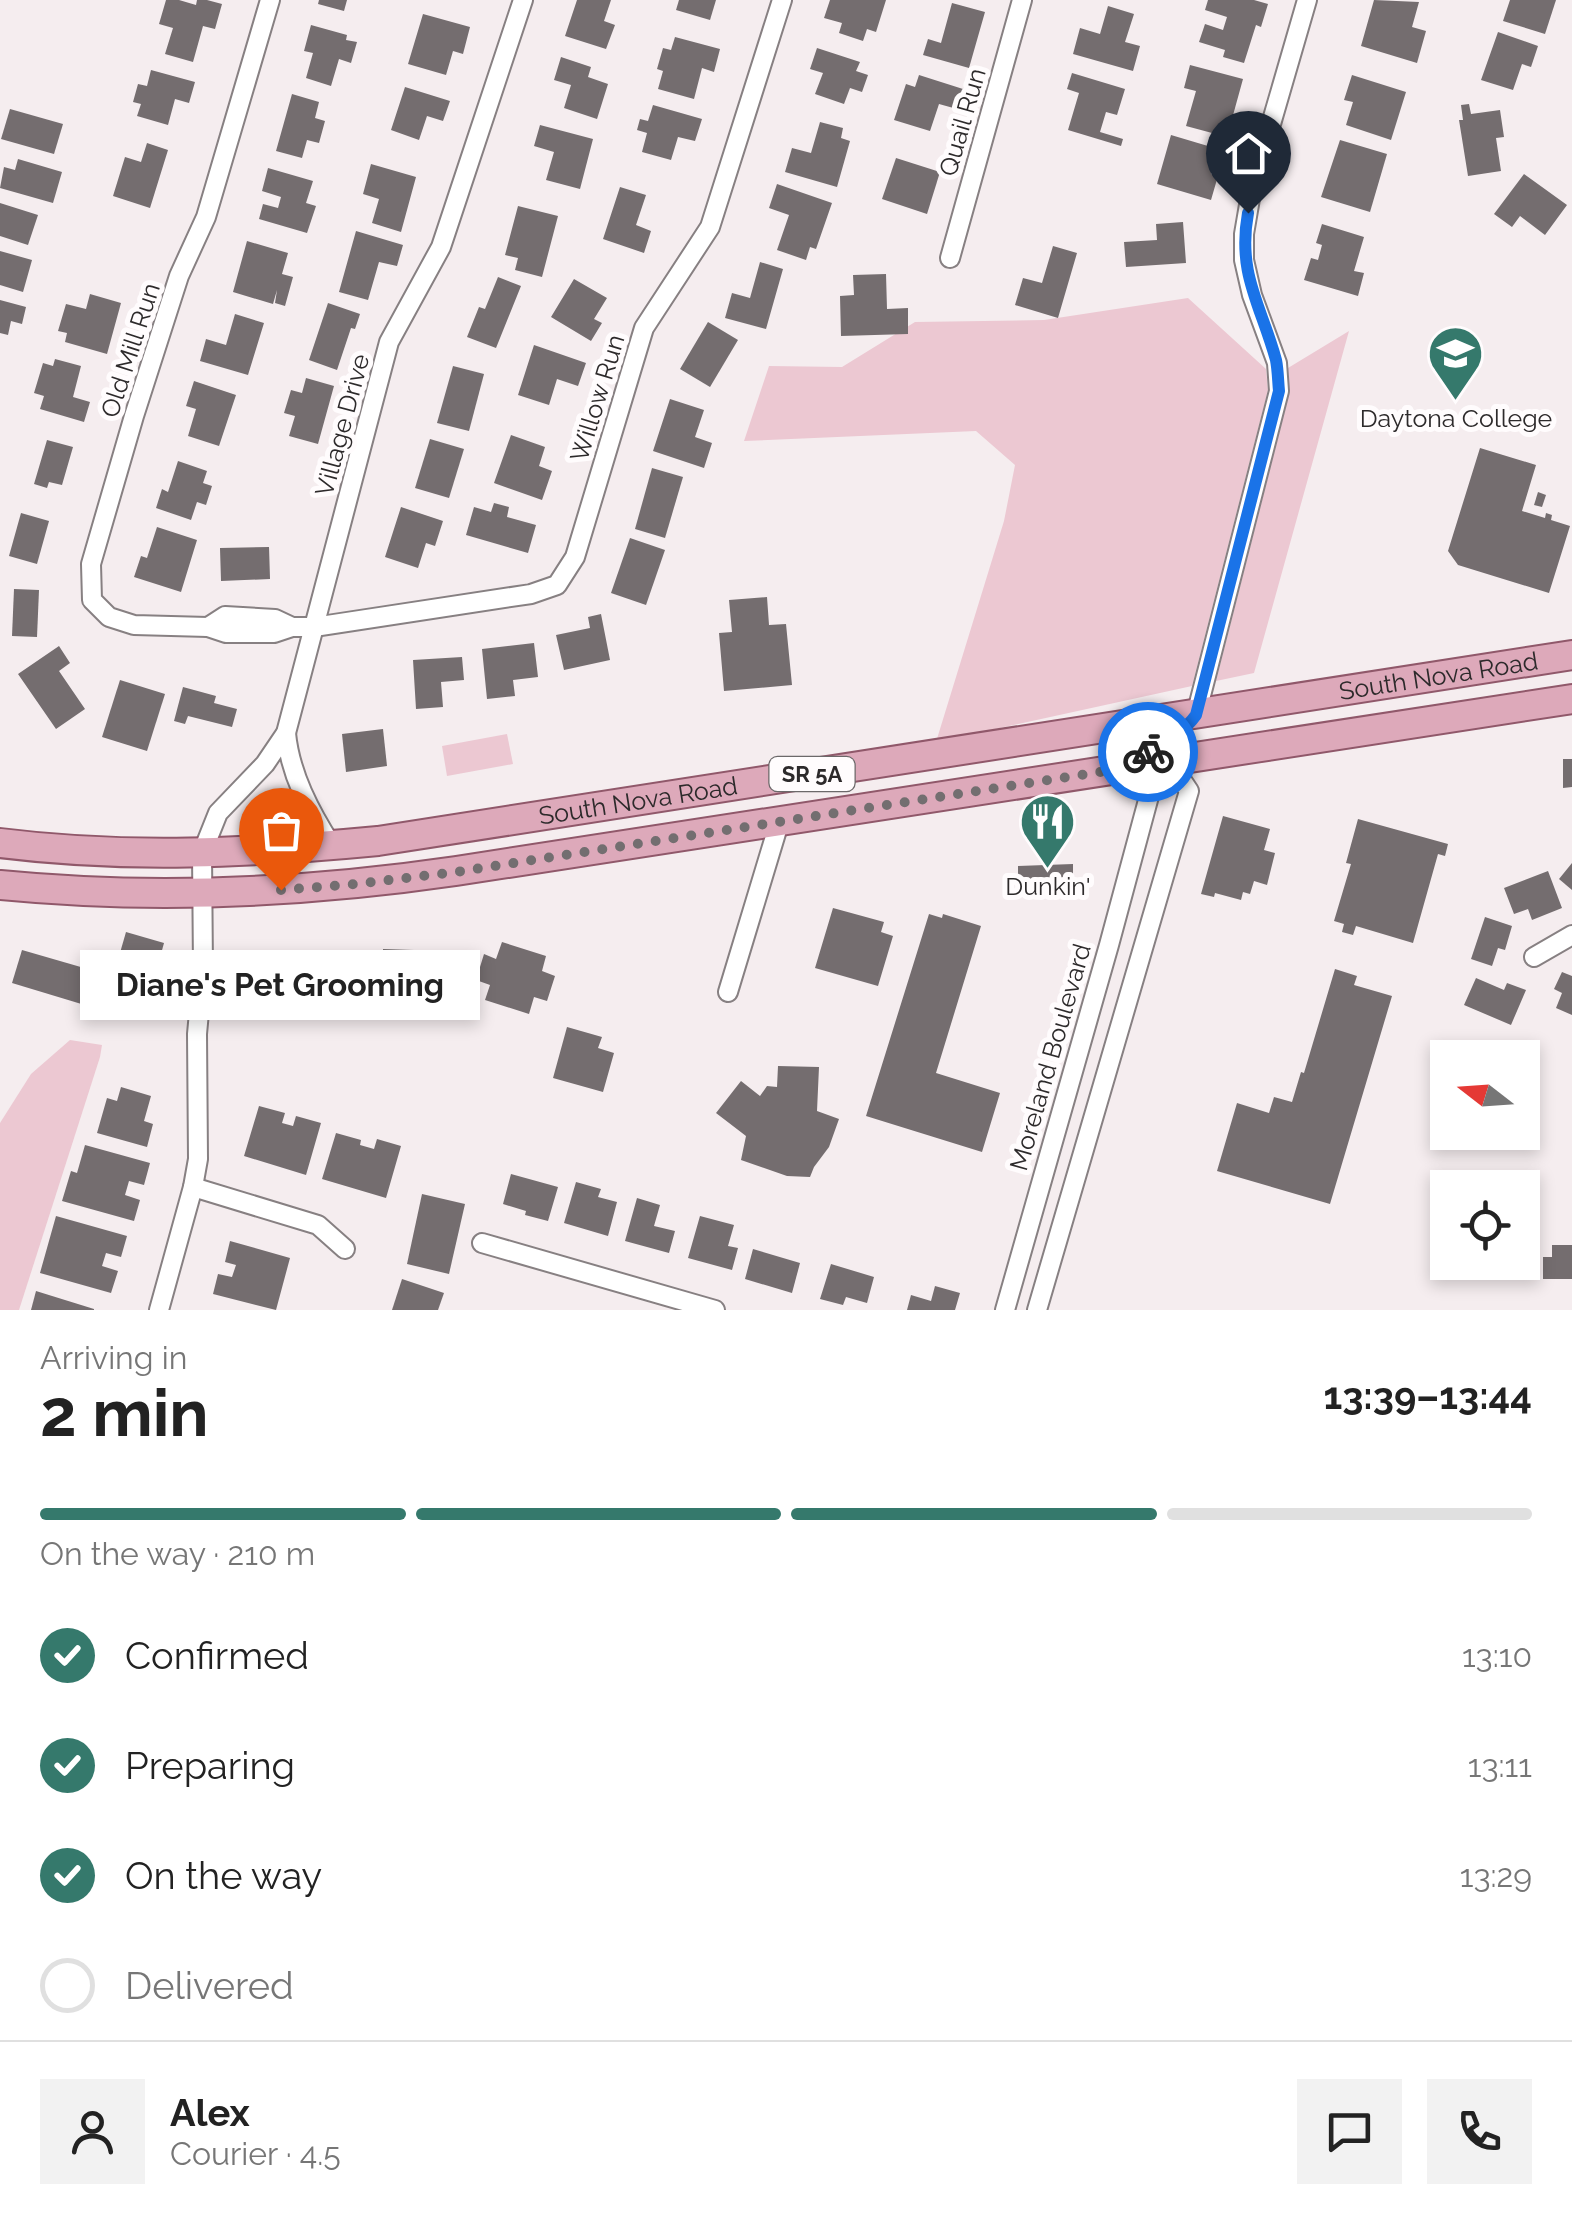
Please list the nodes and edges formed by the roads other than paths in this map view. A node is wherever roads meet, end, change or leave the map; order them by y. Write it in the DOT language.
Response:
graph roads {
  1 [pos="270,0"];
  2 [pos="523,0"];
  3 [pos="782,0"];
  4 [pos="1022,0"];
  5 [pos="1307,0"];
  6 [pos="950,258"];
  7 [pos="314,627"];
  8 [pos="1572,656"];
  9 [pos="1572,698"];
  10 [pos="1247,707"];
  11 [pos="1196,715"];
  12 [pos="286,733"];
  13 [pos="1179,766"];
  14 [pos="1119,769"];
  15 [pos="830,771"];
  16 [pos="780,820"];
  17 [pos="0,843"];
  18 [pos="332,846"];
  19 [pos="202,853"];
  20 [pos="0,884"];
  21 [pos="202,892"];
  22 [pos="1572,935"];
  23 [pos="1534,957"];
  24 [pos="728,992"];
  25 [pos="1077,1056"];
  26 [pos="1110,1066"];
  27 [pos="1041,1180"];
  28 [pos="193,1187"];
  29 [pos="1073,1189"];
  30 [pos="482,1243"];
  31 [pos="346,1248"];
  32 [pos="159,1310"];
  33 [pos="715,1310"];
  34 [pos="1005,1310"];
  35 [pos="1037,1310"];
  1 -- 7 [label="street, Old Mill Run"];
  2 -- 7 [label="street, Village Drive"];
  3 -- 7 [label="street, Willow Run"];
  4 -- 6 [label="street, Quail Run"];
  5 -- 11 [label="street"];
  7 -- 12 [label="street, Village Drive"];
  8 -- 10 [label="main road, South Nova Road / SR 5A"];
  9 -- 13 [label="main road, South Nova Road / SR 5A"];
  10 -- 11 [label="main road, South Nova Road / SR 5A"];
  10 -- 13 [label="main road"];
  11 -- 14 [label="main road"];
  11 -- 15 [label="main road, South Nova Road / SR 5A"];
  12 -- 18 [label="street"];
  12 -- 19 [label="street, Village Drive"];
  13 -- 14 [label="main road, South Nova Road / SR 5A"];
  13 -- 25 [label="street, Moreland Boulevard"];
  13 -- 26 [label="street"];
  14 -- 16 [label="main road, South Nova Road / SR 5A"];
  15 -- 16 [label="main road"];
  15 -- 18 [label="main road, South Nova Road / SR 5A"];
  16 -- 21 [label="main road, South Nova Road / SR 5A"];
  16 -- 24 [label="street"];
  17 -- 19 [label="main road, South Nova Road / SR 5A"];
  18 -- 19 [label="main road, South Nova Road / SR 5A"];
  19 -- 21 [label="street"];
  20 -- 21 [label="main road, South Nova Road / SR 5A"];
  21 -- 28 [label="street"];
  22 -- 23 [label="street"];
  25 -- 26 [label="street"];
  25 -- 27 [label="street, Moreland Boulevard"];
  26 -- 29 [label="street"];
  27 -- 29 [label="street"];
  27 -- 34 [label="street, Moreland Boulevard"];
  28 -- 31 [label="street"];
  28 -- 32 [label="street"];
  29 -- 35 [label="street"];
  30 -- 33 [label="street"];
}
